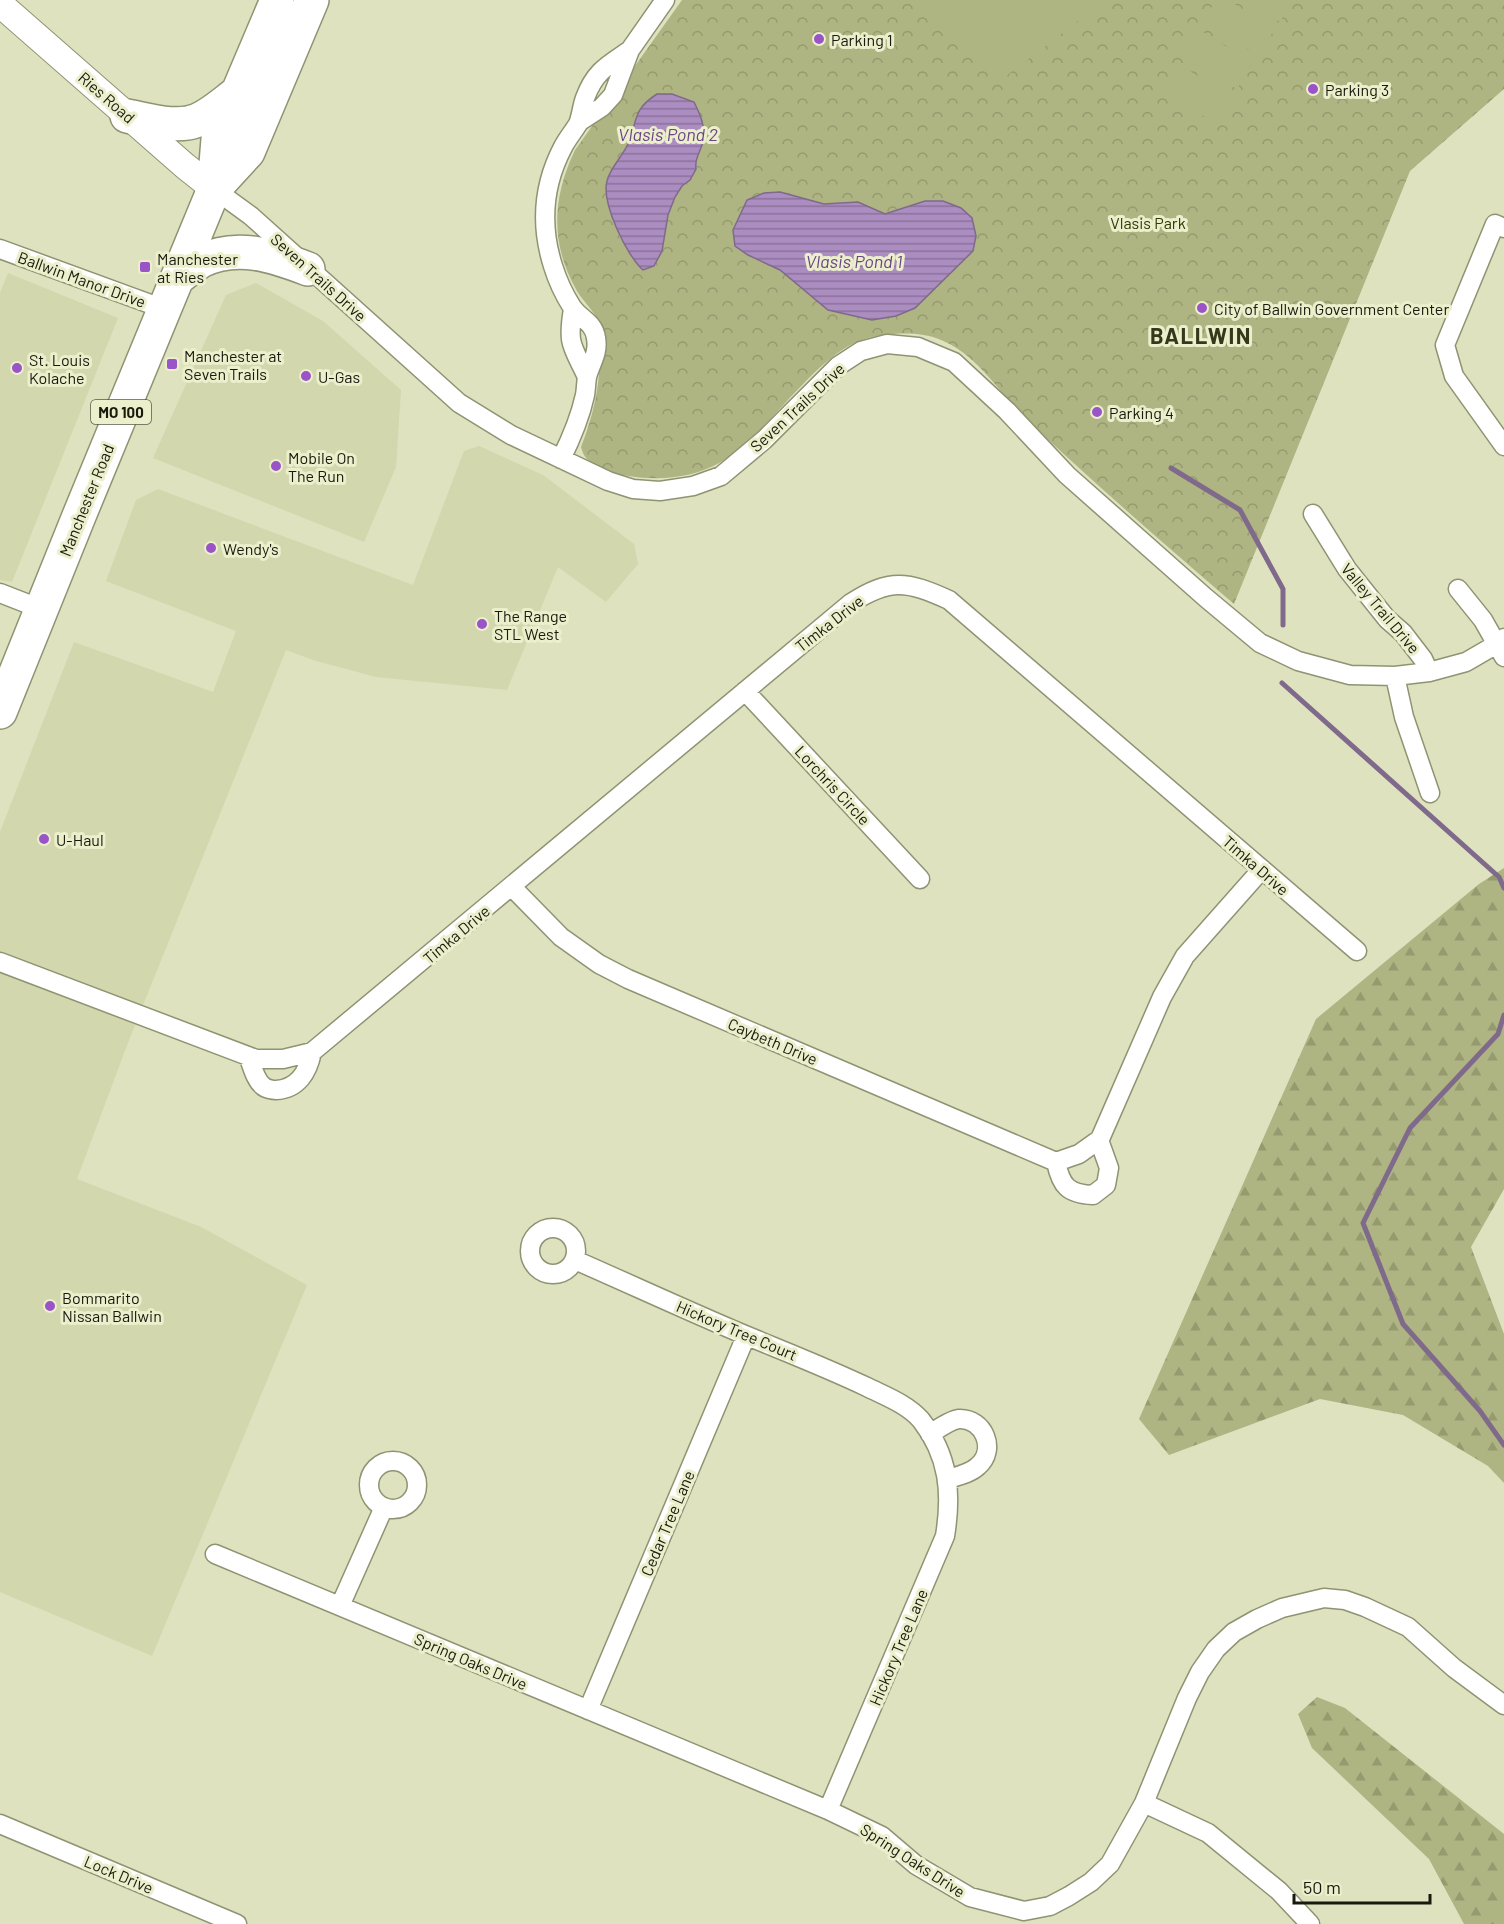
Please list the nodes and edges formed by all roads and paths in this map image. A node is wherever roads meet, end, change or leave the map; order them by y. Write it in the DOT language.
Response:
graph roads {
  1 [pos="277,0"];
  2 [pos="312,0"];
  3 [pos="665,0"];
  4 [pos="0,4"];
  5 [pos="630,50"];
  6 [pos="237,93"];
  7 [pos="128,116"];
  8 [pos="579,122"];
  9 [pos="214,189"];
  10 [pos="1504,228"];
  11 [pos="0,249"];
  12 [pos="308,269"];
  13 [pos="178,278"];
  14 [pos="164,309"];
  15 [pos="573,309"];
  16 [pos="587,376"];
  17 [pos="1504,446"];
  18 [pos="561,459"];
  19 [pos="1313,514"];
  20 [pos="1458,589"];
  21 [pos="0,593"];
  22 [pos="41,609"];
  23 [pos="1502,646"];
  24 [pos="1429,672"];
  25 [pos="1395,676"];
  26 [pos="745,691"];
  27 [pos="0,712"];
  28 [pos="1430,793"];
  29 [pos="1262,869"];
  30 [pos="920,879"];
  31 [pos="512,887"];
  32 [pos="1357,951"];
  33 [pos="0,962"];
  34 [pos="312,1052"];
  35 [pos="248,1056"];
  36 [pos="1099,1140"];
  37 [pos="1056,1162"];
  38 [pos="575,1260"];
  39 [pos="746,1336"];
  40 [pos="898,1401"];
  41 [pos="930,1434"];
  42 [pos="948,1479"];
  43 [pos="384,1507"];
  44 [pos="215,1554"];
  45 [pos="340,1606"];
  46 [pos="1504,1704"];
  47 [pos="588,1710"];
  48 [pos="1144,1803"];
  49 [pos="828,1810"];
  50 [pos="0,1824"];
  51 [pos="237,1924"];
  52 [pos="1310,1924"];
  1 -- 6 [label="highway, Manchester Road / MO 100"];
  2 -- 9 [label="highway, Manchester Road / MO 100"];
  3 -- 5 [label="street"];
  4 -- 7 [label="street, Ries Road"];
  5 -- 8 [label="street"];
  5 -- 8 [label="street"];
  6 -- 7 [label="highway"];
  6 -- 9 [label="highway, Manchester Road / MO 100"];
  7 -- 9 [label="street, Ries Road"];
  8 -- 15 [label="street"];
  9 -- 12 [label="street, Seven Trails Drive"];
  9 -- 13 [label="highway, Manchester Road / MO 100"];
  10 -- 17 [label="street"];
  11 -- 14 [label="street, Ballwin Manor Drive"];
  12 -- 13 [label="highway"];
  12 -- 18 [label="street, Seven Trails Drive"];
  13 -- 14 [label="highway, Manchester Road / MO 100"];
  14 -- 22 [label="highway, Manchester Road / MO 100"];
  15 -- 16 [label="street"];
  15 -- 16 [label="street"];
  16 -- 18 [label="street"];
  18 -- 25 [label="street, Seven Trails Drive"];
  19 -- 24 [label="street, Valley Trail Drive"];
  20 -- 23 [label="street"];
  21 -- 22 [label="street"];
  22 -- 27 [label="highway, Manchester Road / MO 100"];
  23 -- 24 [label="street, Seven Trails Drive"];
  24 -- 25 [label="street, Seven Trails Drive"];
  25 -- 28 [label="street, Valley Trail Drive"];
  26 -- 29 [label="street, Timka Drive"];
  26 -- 30 [label="street, Lorchris Circle"];
  26 -- 31 [label="street, Timka Drive"];
  29 -- 32 [label="street, Timka Drive"];
  29 -- 36 [label="street"];
  31 -- 34 [label="street, Timka Drive"];
  31 -- 37 [label="street, Caybeth Drive"];
  33 -- 35 [label="street, Timka Drive"];
  34 -- 35 [label="street, Timka Drive"];
  34 -- 35 [label="street, Timka Drive"];
  36 -- 37 [label="street"];
  36 -- 37 [label="street"];
  38 -- 39 [label="street, Hickory Tree Court"];
  39 -- 40 [label="street, Hickory Tree Court"];
  39 -- 47 [label="street, Cedar Tree Lane"];
  40 -- 41 [label="street, Hickory Tree Lane"];
  41 -- 42 [label="street, Hickory Tree Lane"];
  41 -- 42 [label="street"];
  42 -- 49 [label="street, Hickory Tree Lane"];
  43 -- 45 [label="street"];
  44 -- 45 [label="street, Spring Oaks Drive"];
  45 -- 47 [label="street, Spring Oaks Drive"];
  46 -- 48 [label="street, Spring Oaks Drive"];
  47 -- 49 [label="street, Spring Oaks Drive"];
  48 -- 49 [label="street, Spring Oaks Drive"];
  48 -- 52 [label="street"];
  50 -- 51 [label="street, Lock Drive"];
}
